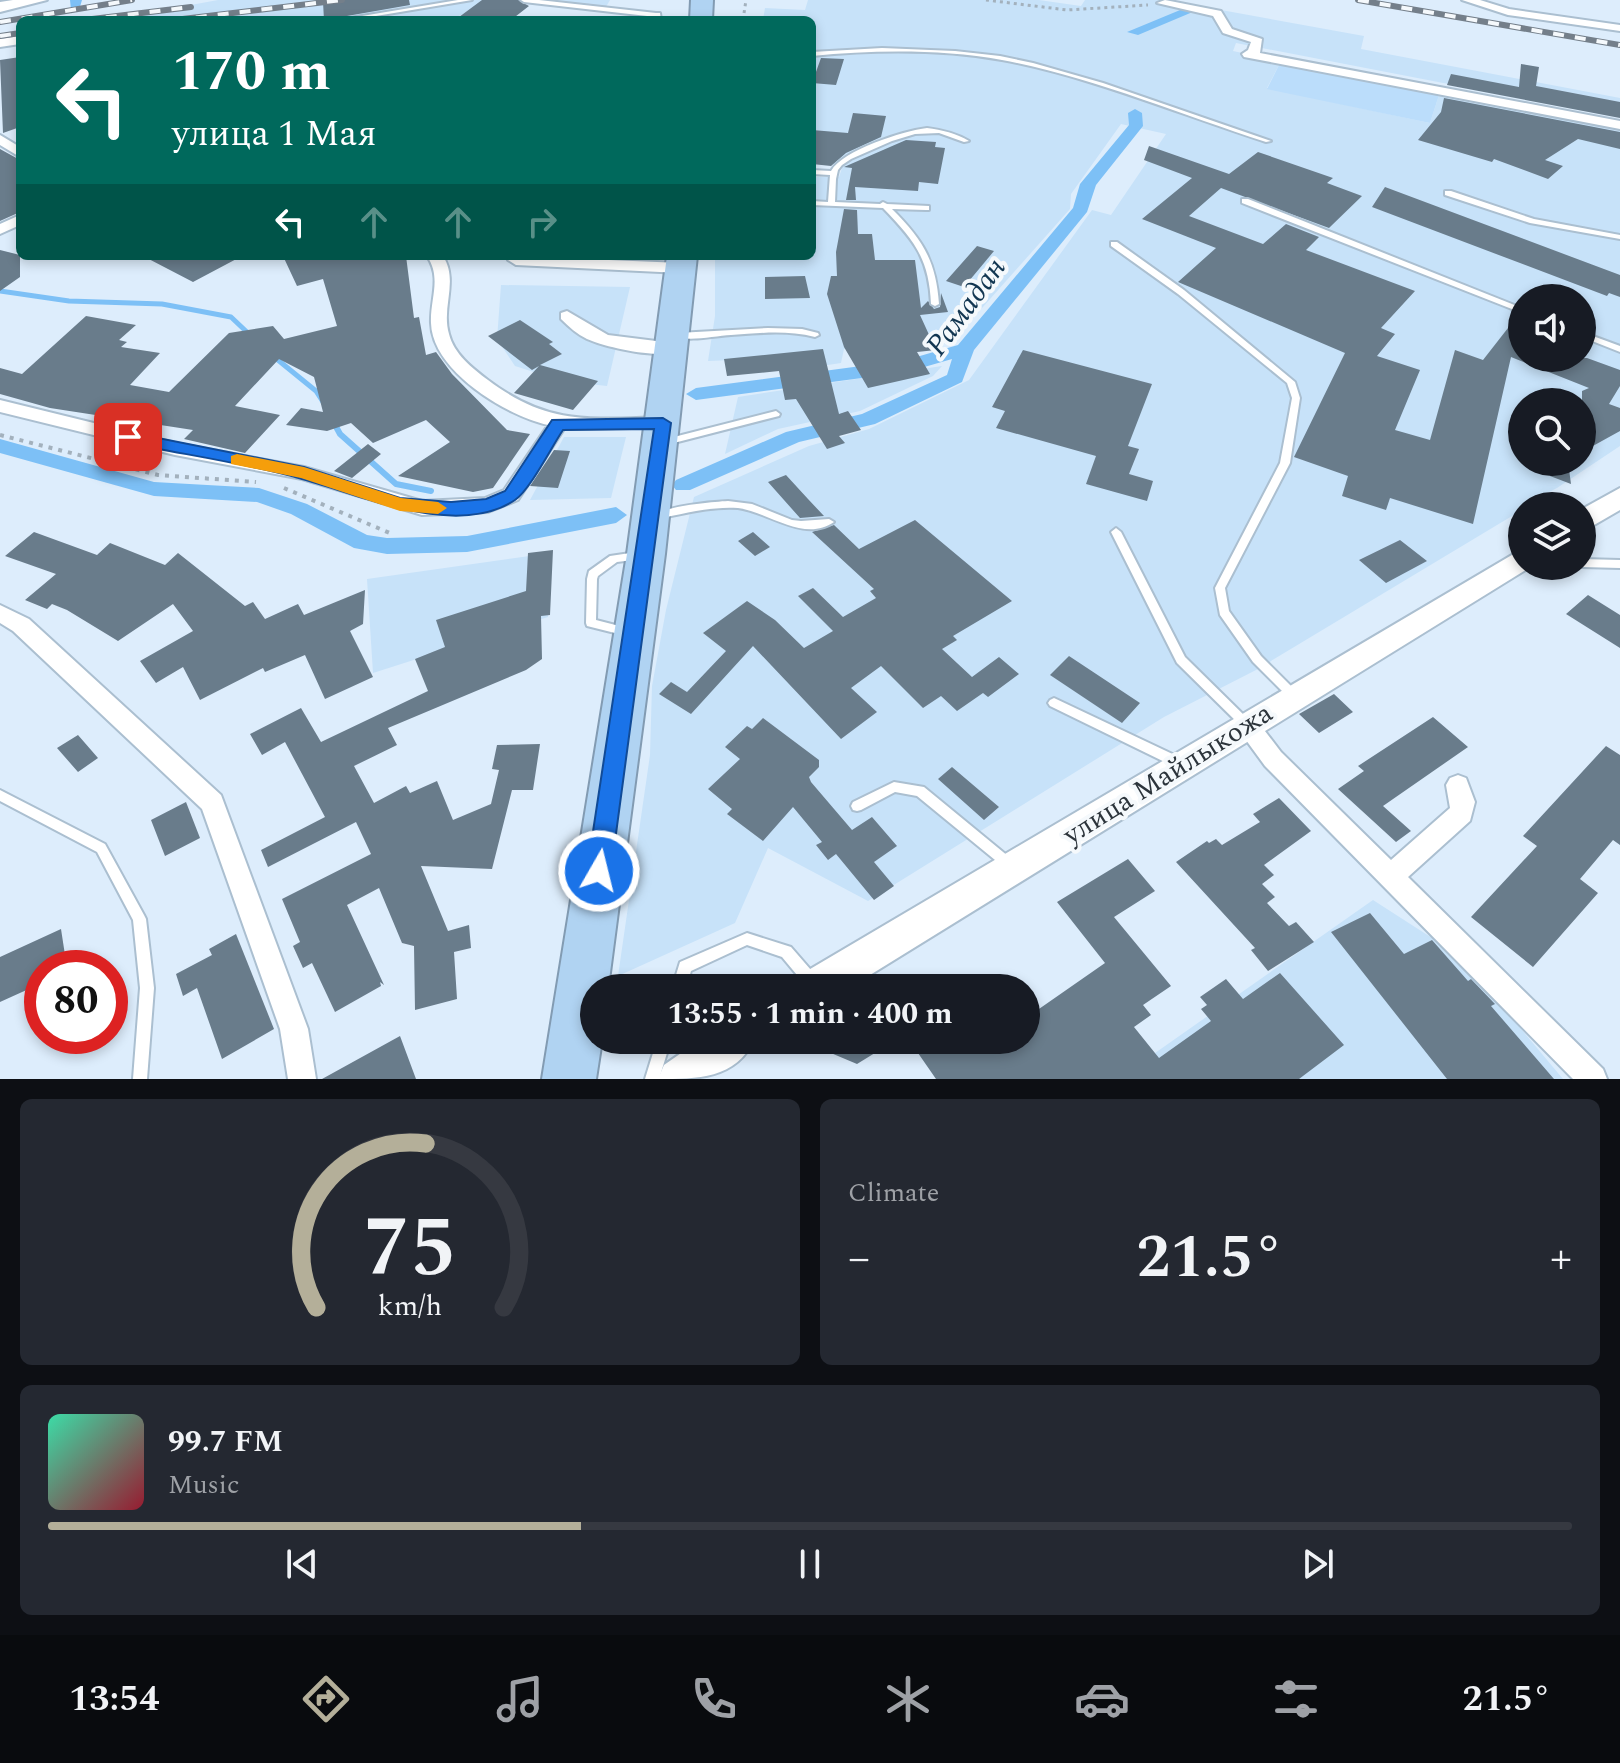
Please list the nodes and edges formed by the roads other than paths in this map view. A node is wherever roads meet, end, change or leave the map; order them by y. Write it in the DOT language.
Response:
graph roads {
  1 [pos="34,0"];
  2 [pos="469,0"];
  3 [pos="524,0"];
  4 [pos="1468,0"];
  5 [pos="1163,3"];
  6 [pos="0,7"];
  7 [pos="367,16"];
  8 [pos="641,16"];
  9 [pos="1620,28"];
  10 [pos="816,54"];
  11 [pos="1620,125"];
  12 [pos="966,141"];
  13 [pos="1268,141"];
  14 [pos="816,172"];
  15 [pos="833,173"];
  16 [pos="1448,193"];
  17 [pos="1245,201"];
  18 [pos="816,203"];
  19 [pos="831,204"];
  20 [pos="883,204"];
  21 [pos="926,208"];
  22 [pos="1620,237"];
  23 [pos="1114,244"];
  24 [pos="437,260"];
  25 [pos="516,260"];
  26 [pos="627,260"];
  27 [pos="682,262"];
  28 [pos="935,304"];
  29 [pos="1508,305"];
  30 [pos="567,316"];
  31 [pos="815,335"];
  32 [pos="1596,340"];
  33 [pos="672,342"];
  34 [pos="1620,349"];
  35 [pos="0,406"];
  36 [pos="776,414"];
  37 [pos="558,424"];
  38 [pos="662,433"];
  39 [pos="1620,497"];
  40 [pos="1596,513"];
  41 [pos="829,522"];
  42 [pos="1116,532"];
  43 [pos="648,536"];
  44 [pos="1596,563"];
  45 [pos="1620,564"];
  46 [pos="1508,567"];
  47 [pos="0,613"];
  48 [pos="1294,696"];
  49 [pos="1054,703"];
  50 [pos="1247,725"];
  51 [pos="1184,766"];
  52 [pos="1458,785"];
  53 [pos="0,795"];
  54 [pos="857,806"];
  55 [pos="1014,869"];
  56 [pos="1391,876"];
  57 [pos="683,974"];
  58 [pos="804,974"];
  59 [pos="837,974"];
  60 [pos="660,1054"];
  61 [pos="714,1054"];
  62 [pos="140,1079"];
  63 [pos="302,1079"];
  64 [pos="569,1079"];
  65 [pos="652,1079"];
  66 [pos="678,1079"];
  67 [pos="1593,1079"];
  1 -- 6 [label="street"];
  2 -- 7 [label="lane"];
  3 -- 8 [label="lane"];
  4 -- 9 [label="street"];
  5 -- 11 [label="street"];
  10 -- 13 [label="lane"];
  12 -- 15 [label="lane"];
  14 -- 15 [label="lane"];
  15 -- 19 [label="lane"];
  16 -- 22 [label="lane"];
  17 -- 29 [label="lane"];
  18 -- 19 [label="lane"];
  19 -- 20 [label="lane"];
  20 -- 21 [label="lane"];
  20 -- 28 [label="lane"];
  23 -- 48 [label="lane"];
  24 -- 37 [label="street"];
  25 -- 26 [label="street"];
  26 -- 27 [label="street"];
  27 -- 33 [label="highway"];
  30 -- 33 [label="street"];
  31 -- 33 [label="lane"];
  32 -- 34 [label="lane"];
  33 -- 38 [label="highway"];
  35 -- 37 [label="street"];
  36 -- 38 [label="lane"];
  37 -- 38 [label="street"];
  38 -- 43 [label="highway"];
  39 -- 40 [label="street"];
  41 -- 43 [label="lane"];
  42 -- 50 [label="lane"];
  43 -- 64 [label="highway"];
  44 -- 45 [label="lane"];
  46 -- 48 [label="street, улица Майлыкожа"];
  47 -- 63 [label="street"];
  48 -- 50 [label="street, улица Майлыкожа"];
  49 -- 51 [label="lane"];
  50 -- 51 [label="street, улица Майлыкожа"];
  50 -- 56 [label="street"];
  51 -- 55 [label="street, улица Майлыкожа"];
  52 -- 56 [label="street"];
  53 -- 62 [label="lane"];
  54 -- 55 [label="lane"];
  55 -- 59 [label="street, улица Майлыкожа"];
  56 -- 67 [label="street"];
  57 -- 58 [label="lane"];
  60 -- 65 [label="lane"];
  61 -- 66 [label="street"];
}
